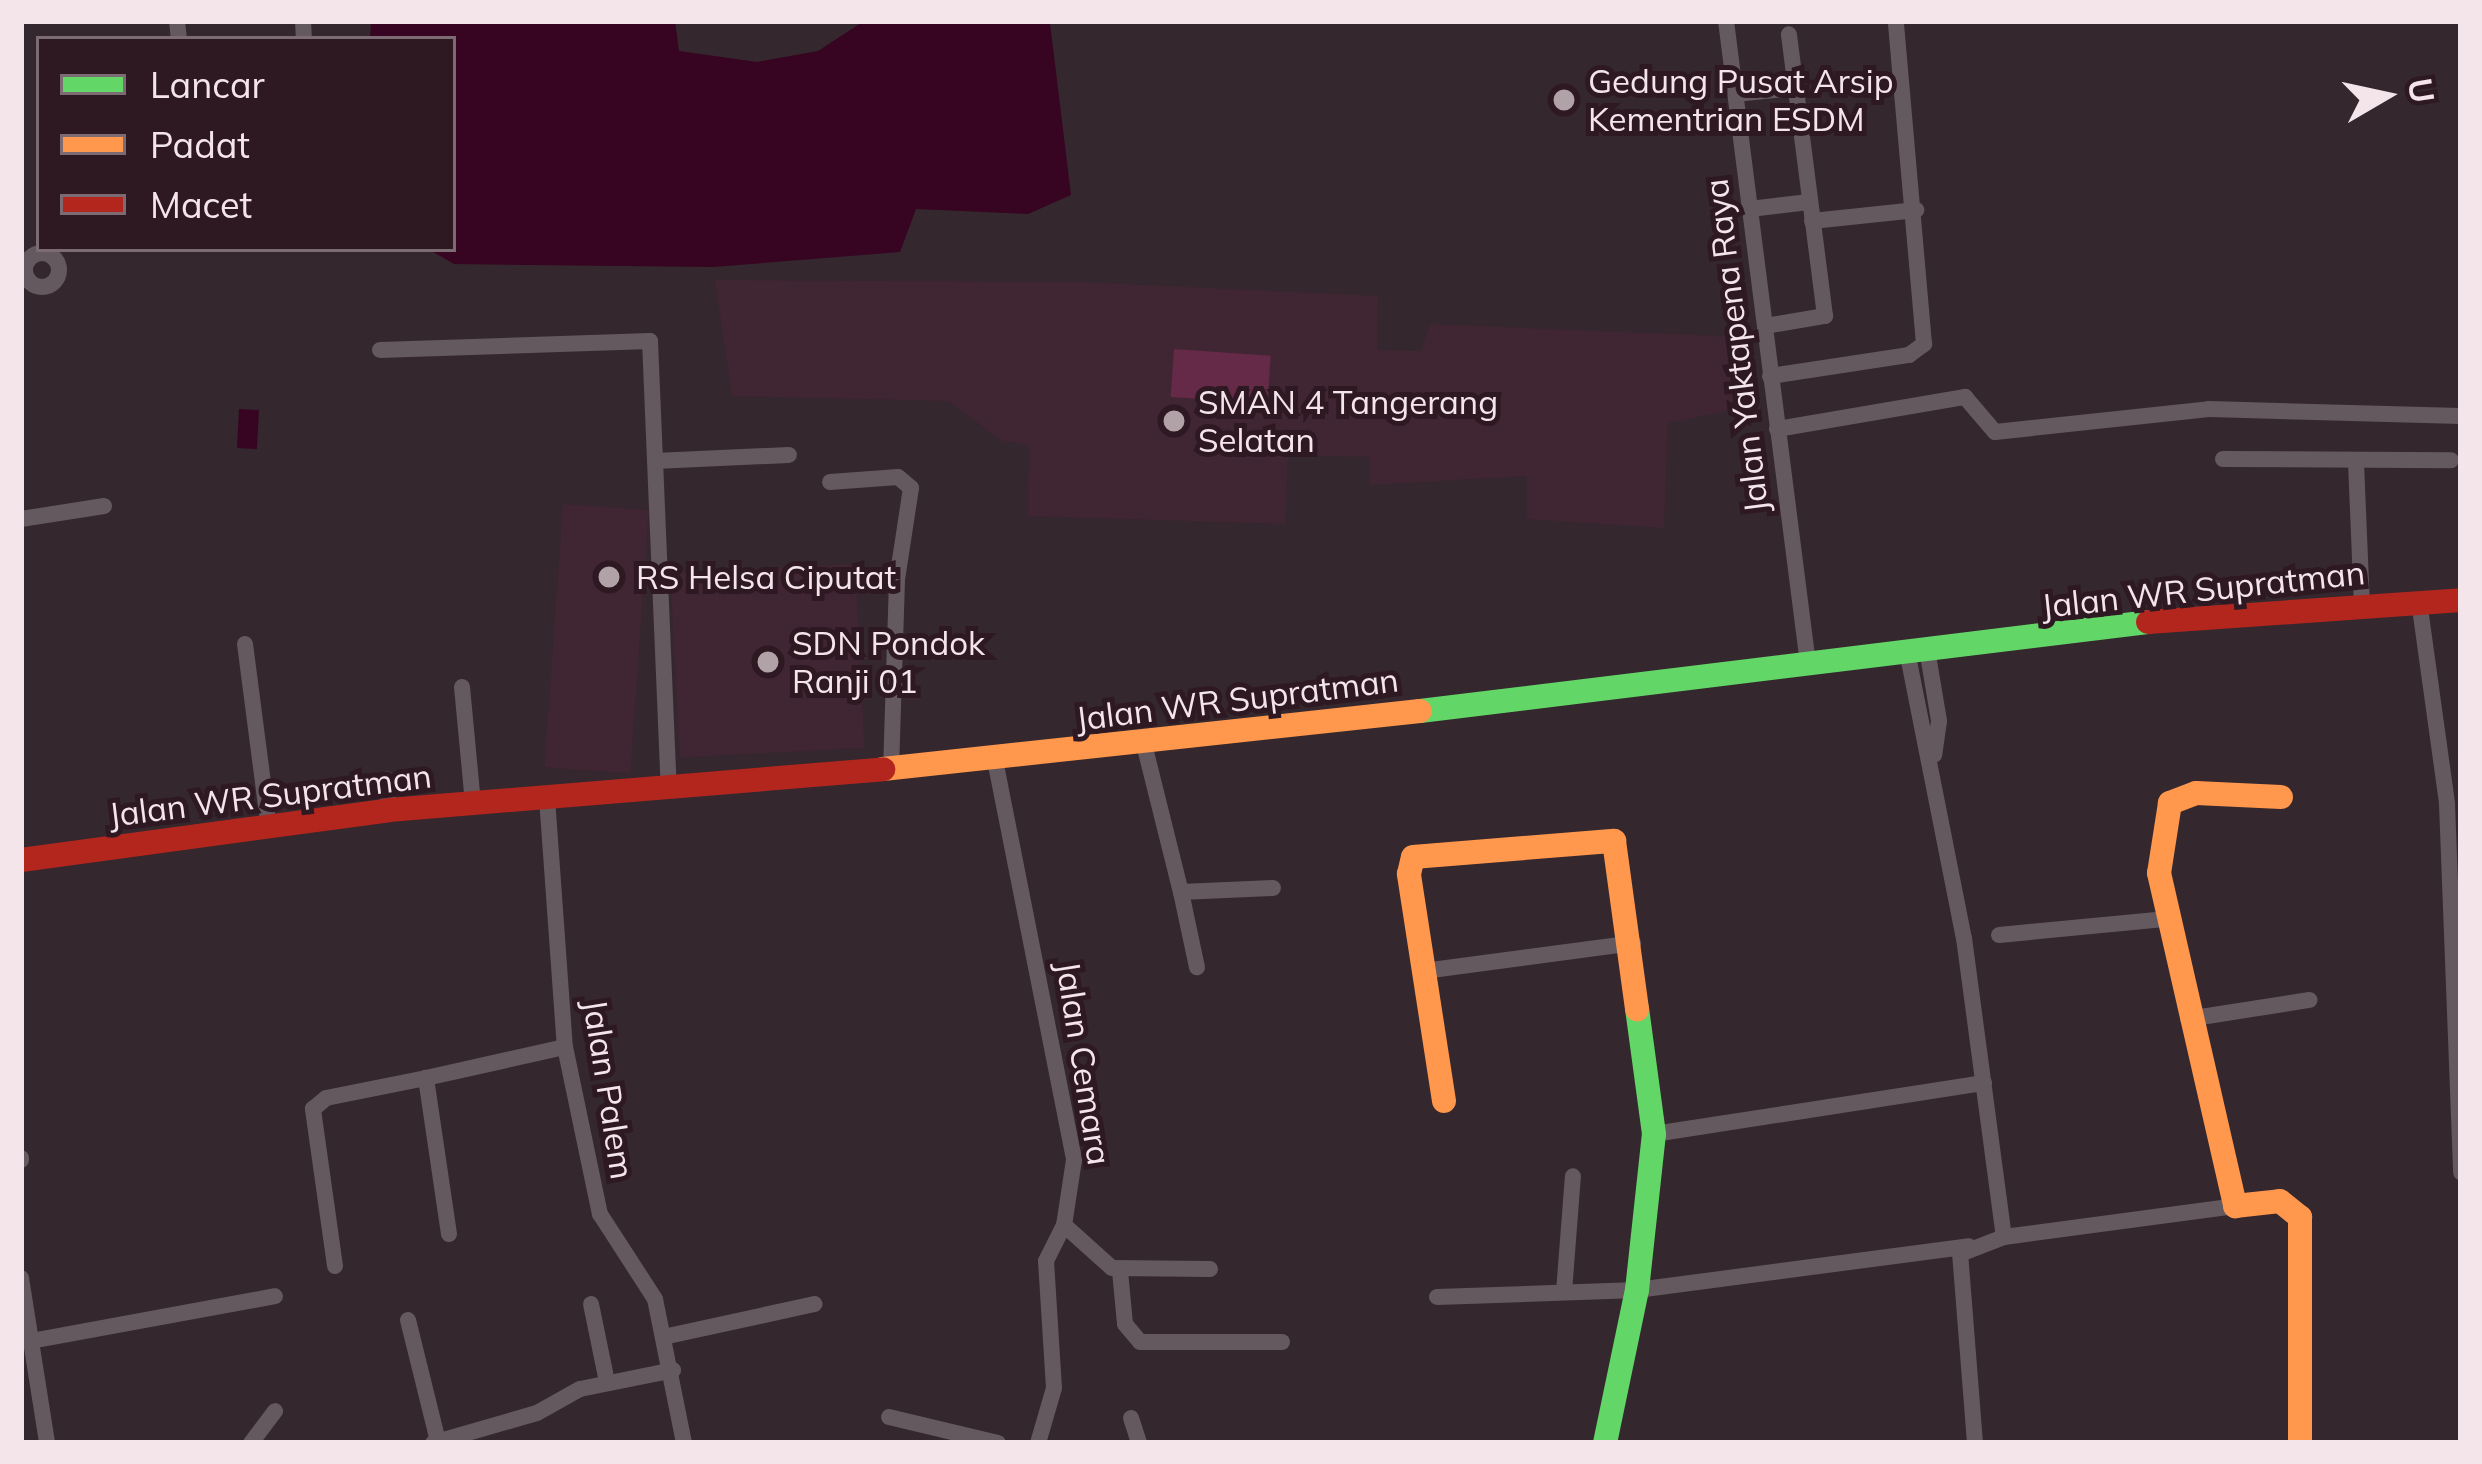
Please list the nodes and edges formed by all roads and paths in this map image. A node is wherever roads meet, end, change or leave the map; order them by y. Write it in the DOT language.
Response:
graph roads {
  1 [pos="1726,21"];
  2 [pos="1897,21"];
  3 [pos="1790,34"];
  4 [pos="1794,88"];
  5 [pos="1736,94"];
  6 [pos="1809,202"];
  7 [pos="1750,209"];
  8 [pos="1916,210"];
  9 [pos="1812,221"];
  10 [pos="57,254"];
  11 [pos="37,286"];
  12 [pos="21,298"];
  13 [pos="1765,326"];
  14 [pos="380,350"];
  15 [pos="1770,376"];
  16 [pos="2461,416"];
  17 [pos="1777,429"];
  18 [pos="788,455"];
  19 [pos="2223,459"];
  20 [pos="2451,460"];
  21 [pos="656,461"];
  22 [pos="2356,463"];
  23 [pos="830,482"];
  24 [pos="104,506"];
  25 [pos="21,519"];
  26 [pos="2461,600"];
  27 [pos="2419,601"];
  28 [pos="2362,605"];
  29 [pos="245,644"];
  30 [pos="1918,656"];
  31 [pos="1808,664"];
  32 [pos="462,687"];
  33 [pos="1144,744"];
  34 [pos="995,760"];
  35 [pos="891,771"];
  36 [pos="386,779"];
  37 [pos="669,788"];
  38 [pos="2281,797"];
  39 [pos="547,798"];
  40 [pos="473,804"];
  41 [pos="389,810"];
  42 [pos="269,828"];
  43 [pos="21,860"];
  44 [pos="1273,889"];
  45 [pos="1181,892"];
  46 [pos="2164,919"];
  47 [pos="1999,934"];
  48 [pos="1633,943"];
  49 [pos="1197,967"];
  50 [pos="1424,971"];
  51 [pos="2310,1000"];
  52 [pos="2188,1019"];
  53 [pos="565,1047"];
  54 [pos="426,1078"];
  55 [pos="1984,1083"];
  56 [pos="1444,1101"];
  57 [pos="1654,1134"];
  58 [pos="2461,1172"];
  59 [pos="1573,1175"];
  60 [pos="2235,1206"];
  61 [pos="1064,1225"];
  62 [pos="449,1234"];
  63 [pos="2004,1237"];
  64 [pos="1970,1246"];
  65 [pos="335,1266"];
  66 [pos="1210,1269"];
  67 [pos="1120,1271"];
  68 [pos="21,1278"];
  69 [pos="1637,1290"];
  70 [pos="1564,1292"];
  71 [pos="275,1296"];
  72 [pos="1437,1297"];
  73 [pos="591,1304"];
  74 [pos="815,1304"];
  75 [pos="408,1319"];
  76 [pos="668,1336"];
  77 [pos="31,1341"];
  78 [pos="1282,1342"];
  79 [pos="673,1370"];
  80 [pos="608,1382"];
  81 [pos="275,1411"];
  82 [pos="889,1417"];
  83 [pos="1130,1418"];
  84 [pos="435,1442"];
  85 [pos="47,1443"];
  86 [pos="251,1443"];
  87 [pos="683,1443"];
  88 [pos="998,1443"];
  89 [pos="1037,1443"];
  90 [pos="1139,1443"];
  91 [pos="1605,1443"];
  92 [pos="1975,1443"];
  93 [pos="2300,1443"];
  1 -- 5 [label="street, Jalan Yaktapena Raya"];
  2 -- 8 [label="street"];
  3 -- 4 [label="street"];
  4 -- 5 [label="street"];
  4 -- 6 [label="street"];
  5 -- 7 [label="street, Jalan Yaktapena Raya"];
  6 -- 7 [label="street"];
  6 -- 9 [label="street"];
  7 -- 13 [label="street, Jalan Yaktapena Raya"];
  8 -- 9 [label="street"];
  8 -- 15 [label="street"];
  9 -- 13 [label="street"];
  10 -- 11 [label="street"];
  10 -- 11 [label="street"];
  11 -- 12 [label="street"];
  13 -- 15 [label="street, Jalan Yaktapena Raya"];
  14 -- 21 [label="street"];
  15 -- 17 [label="street, Jalan Yaktapena Raya"];
  16 -- 17 [label="street"];
  17 -- 31 [label="street, Jalan Yaktapena Raya"];
  18 -- 21 [label="street"];
  19 -- 22 [label="street"];
  20 -- 22 [label="street"];
  21 -- 37 [label="street"];
  22 -- 28 [label="street"];
  23 -- 35 [label="street"];
  24 -- 25 [label="street"];
  26 -- 27 [label="street, Jalan WR Supratman"];
  27 -- 28 [label="street, Jalan WR Supratman"];
  27 -- 58 [label="street"];
  28 -- 30 [label="street, Jalan WR Supratman"];
  29 -- 42 [label="street"];
  30 -- 31 [label="street, Jalan WR Supratman"];
  30 -- 55 [label="street"];
  31 -- 33 [label="street, Jalan WR Supratman"];
  32 -- 40 [label="street"];
  33 -- 34 [label="street, Jalan WR Supratman"];
  33 -- 45 [label="street"];
  34 -- 35 [label="street, Jalan WR Supratman"];
  34 -- 61 [label="street, Jalan Cemara"];
  35 -- 37 [label="street, Jalan WR Supratman"];
  36 -- 41 [label="street"];
  37 -- 39 [label="street, Jalan WR Supratman"];
  38 -- 46 [label="street"];
  39 -- 40 [label="street, Jalan WR Supratman"];
  39 -- 53 [label="street, Jalan Palem"];
  40 -- 41 [label="street, Jalan WR Supratman"];
  41 -- 42 [label="street, Jalan WR Supratman"];
  42 -- 43 [label="street, Jalan WR Supratman"];
  44 -- 45 [label="street"];
  45 -- 49 [label="street"];
  46 -- 47 [label="street"];
  46 -- 52 [label="street"];
  48 -- 50 [label="street"];
  48 -- 50 [label="street"];
  48 -- 57 [label="street"];
  50 -- 56 [label="street"];
  51 -- 52 [label="street"];
  52 -- 60 [label="street"];
  53 -- 54 [label="street"];
  53 -- 76 [label="street, Jalan Palem"];
  54 -- 62 [label="street"];
  54 -- 65 [label="street"];
  55 -- 57 [label="street"];
  55 -- 63 [label="street"];
  57 -- 69 [label="street"];
  59 -- 70 [label="street"];
  60 -- 63 [label="street"];
  60 -- 93 [label="street"];
  61 -- 67 [label="street"];
  61 -- 89 [label="street, Jalan Cemara"];
  63 -- 64 [label="street"];
  64 -- 69 [label="street"];
  64 -- 92 [label="street"];
  66 -- 67 [label="street"];
  67 -- 78 [label="street"];
  68 -- 77 [label="street"];
  69 -- 70 [label="street"];
  69 -- 91 [label="street"];
  70 -- 72 [label="street"];
  71 -- 77 [label="street"];
  73 -- 80 [label="street"];
  74 -- 76 [label="street"];
  75 -- 84 [label="street"];
  76 -- 79 [label="street, Jalan Palem"];
  77 -- 85 [label="street"];
  79 -- 80 [label="street"];
  79 -- 87 [label="street, Jalan Palem"];
  80 -- 84 [label="street"];
  81 -- 86 [label="street"];
  82 -- 88 [label="street"];
  83 -- 90 [label="street"];
}
